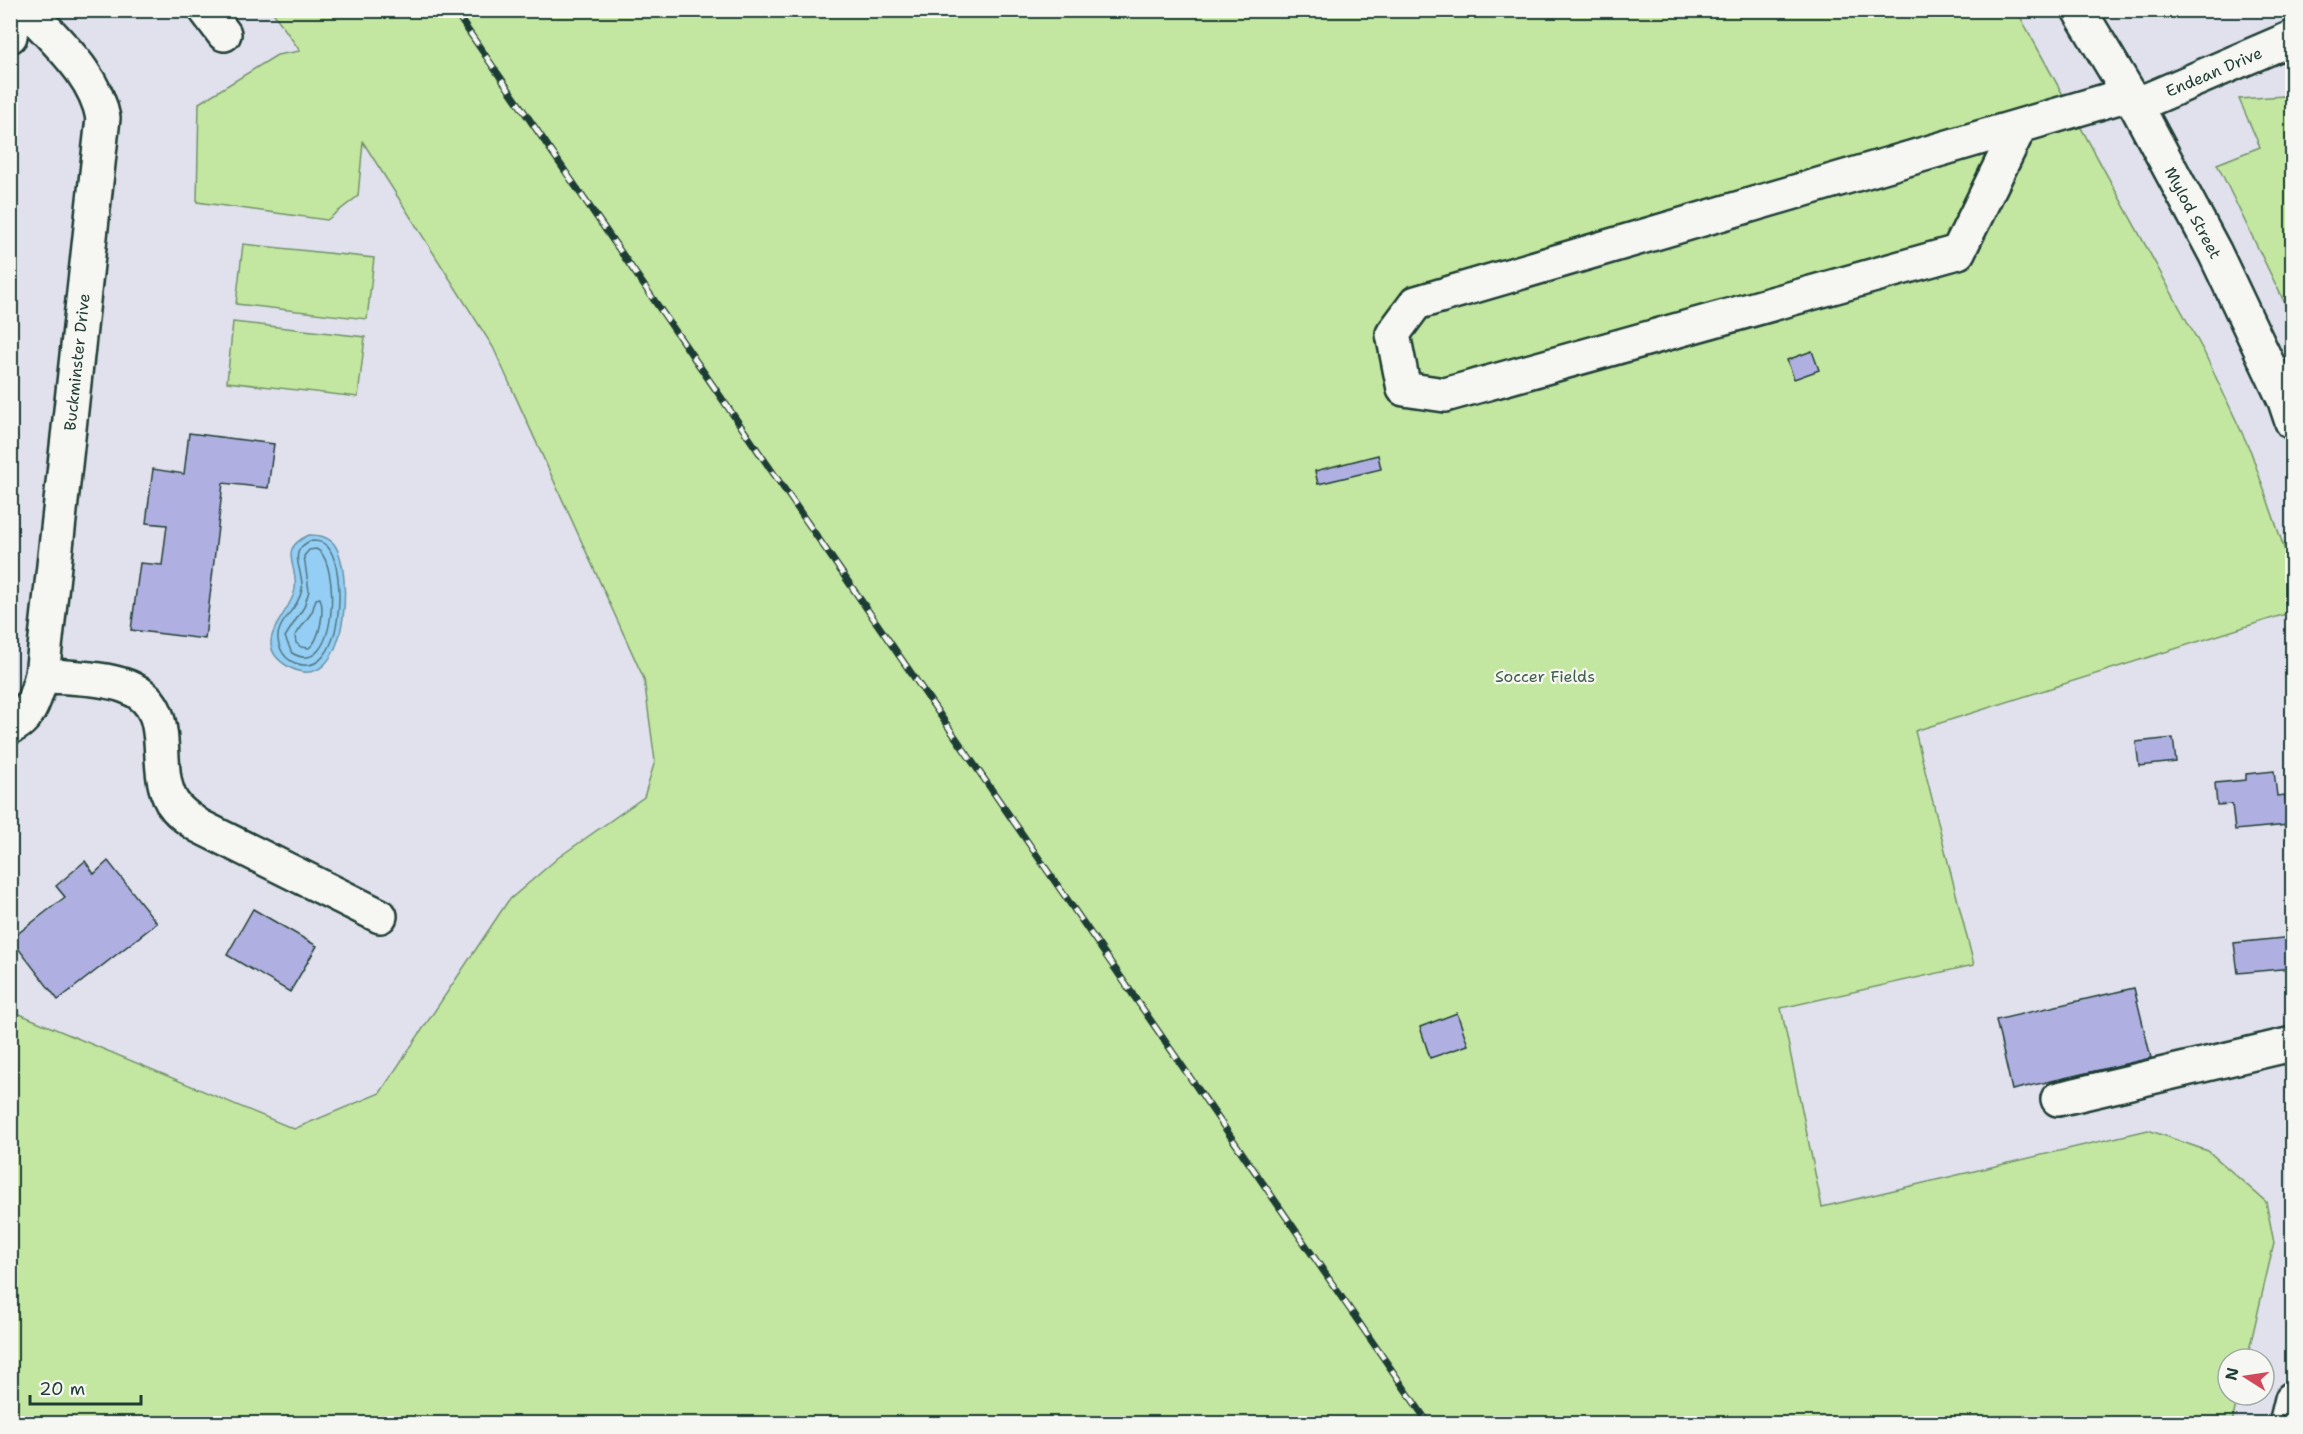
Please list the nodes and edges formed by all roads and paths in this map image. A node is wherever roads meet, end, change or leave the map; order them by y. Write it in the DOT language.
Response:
graph roads {
  1 [pos="14,10"];
  2 [pos="28,10"];
  3 [pos="2079,10"];
  4 [pos="10,36"];
  5 [pos="2292,38"];
  6 [pos="2133,100"];
  7 [pos="2020,126"];
  8 [pos="2292,423"];
  9 [pos="42,675"];
  10 [pos="10,727"];
  11 [pos="380,916"];
  12 [pos="2292,1044"];
  13 [pos="2058,1099"];
  14 [pos="2292,1399"];
  15 [pos="2286,1424"];
  1 -- 4 [label="street"];
  2 -- 9 [label="street, Buckminster Drive"];
  3 -- 6 [label="street, Mylod Street"];
  5 -- 6 [label="street, Endean Drive"];
  6 -- 7 [label="street, Endean Drive"];
  6 -- 8 [label="street, Mylod Street"];
  7 -- 7 [label="street, Endean Drive"];
  9 -- 10 [label="street, Buckminster Drive"];
  9 -- 11 [label="street"];
  12 -- 13 [label="street"];
  14 -- 15 [label="street"];
}
